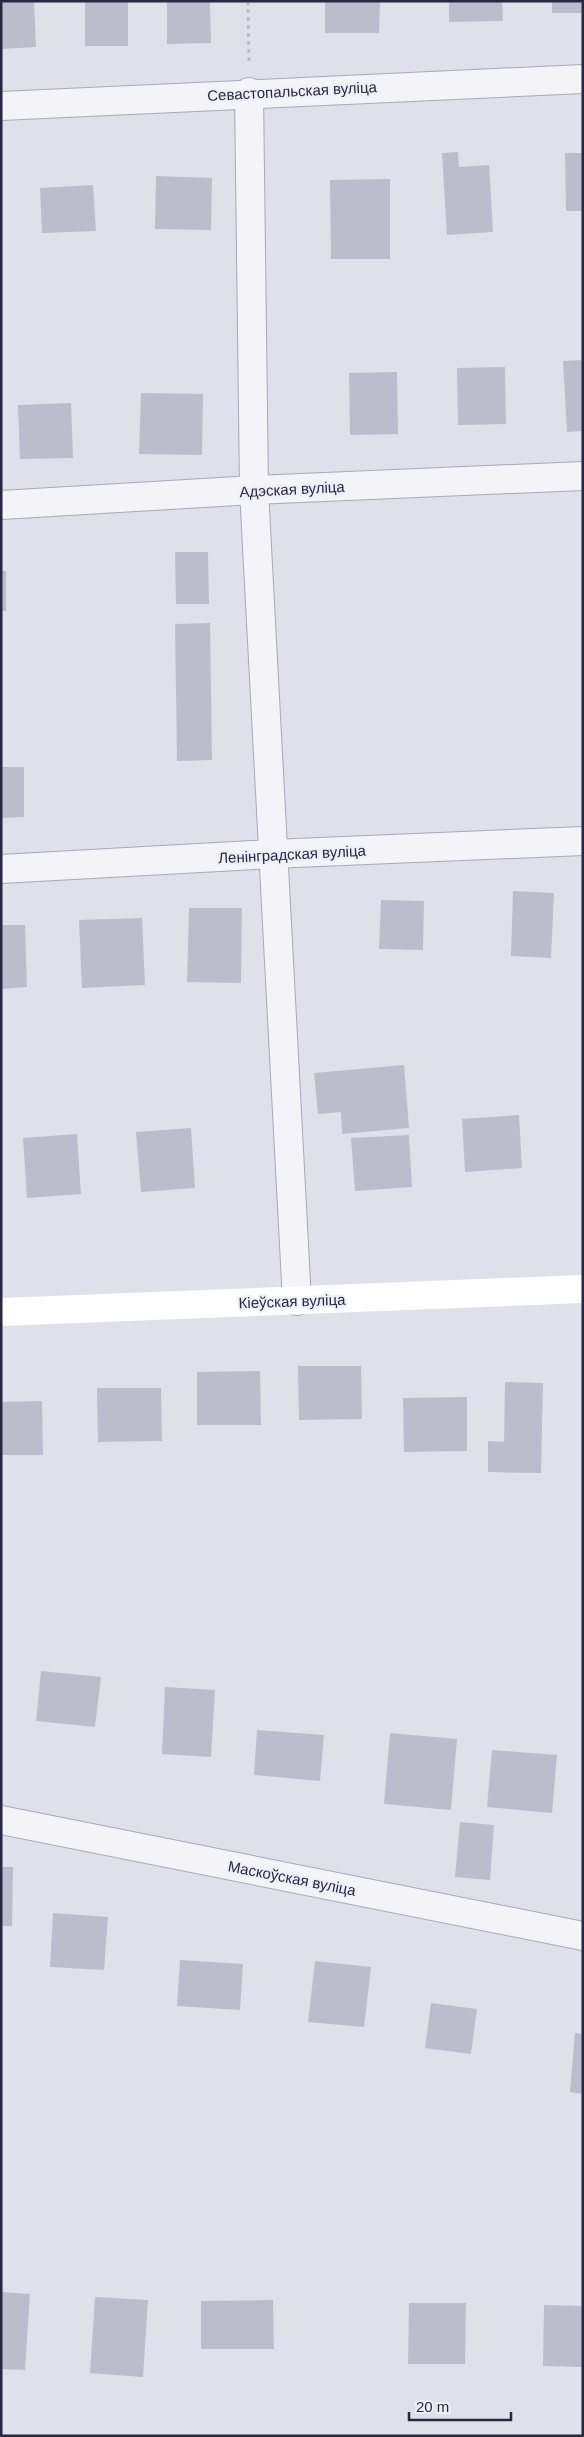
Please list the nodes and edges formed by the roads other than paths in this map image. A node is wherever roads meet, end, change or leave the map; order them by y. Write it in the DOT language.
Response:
graph roads {
  1 [pos="583,79"];
  2 [pos="249,92"];
  3 [pos="1,106"];
  4 [pos="583,476"];
  5 [pos="254,490"];
  6 [pos="1,505"];
  7 [pos="583,841"];
  8 [pos="272,854"];
  9 [pos="1,869"];
  10 [pos="583,1289"];
  11 [pos="296,1301"];
  12 [pos="1,1312"];
  13 [pos="1,1820"];
  14 [pos="583,1936"];
  1 -- 2 [label="street, Севастопальская вуліца"];
  2 -- 3 [label="street, Севастопальская вуліца"];
  2 -- 5 [label="street"];
  4 -- 5 [label="street, Адэская вуліца"];
  5 -- 6 [label="street, Адэская вуліца"];
  5 -- 8 [label="street"];
  7 -- 8 [label="street, Ленінградская вуліца"];
  8 -- 9 [label="street, Ленінградская вуліца"];
  8 -- 11 [label="street"];
  10 -- 11 [label="street, Кіеўская вуліца"];
  11 -- 12 [label="street, Кіеўская вуліца"];
  13 -- 14 [label="street, Маскоўская вуліца"];
}
